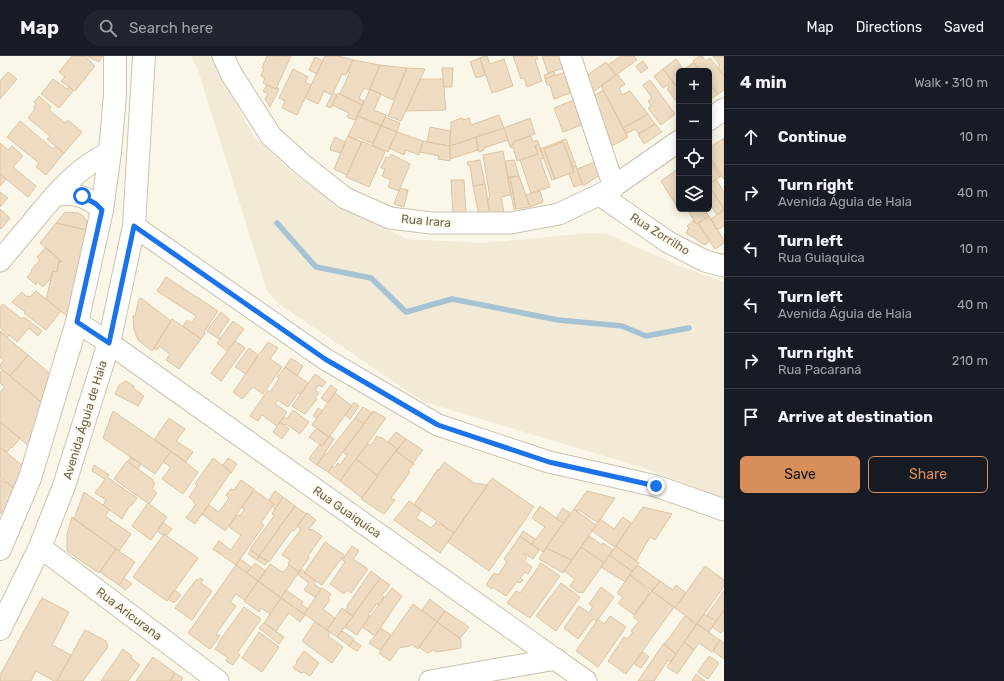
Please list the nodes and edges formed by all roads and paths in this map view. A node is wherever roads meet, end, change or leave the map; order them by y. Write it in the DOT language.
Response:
graph roads {
  1 [pos="115,56"];
  2 [pos="144,56"];
  3 [pos="223,56"];
  4 [pos="570,56"];
  5 [pos="724,109"];
  6 [pos="712,118"];
  7 [pos="676,143"];
  8 [pos="110,152"];
  9 [pos="607,191"];
  10 [pos="54,196"];
  11 [pos="102,210"];
  12 [pos="134,226"];
  13 [pos="0,261"];
  14 [pos="724,266"];
  15 [pos="77,322"];
  16 [pos="109,343"];
  17 [pos="724,510"];
  18 [pos="40,547"];
  19 [pos="0,549"];
  20 [pos="0,629"];
  21 [pos="556,659"];
  22 [pos="218,681"];
  23 [pos="430,681"];
  24 [pos="586,681"];
  1 -- 8 [label="main road"];
  2 -- 12 [label="main road, Avenida Águia de Haia"];
  3 -- 9 [label="street, Rua Irara"];
  4 -- 9 [label="street"];
  5 -- 6 [label="street"];
  7 -- 9 [label="street, Rua Irara"];
  8 -- 10 [label="street"];
  8 -- 11 [label="main road"];
  9 -- 14 [label="street, Rua Zorrilho"];
  10 -- 11 [label="street"];
  10 -- 13 [label="street"];
  11 -- 15 [label="main road"];
  12 -- 16 [label="main road, Avenida Águia de Haia"];
  12 -- 17 [label="street"];
  15 -- 16 [label="street, Rua Guaiquica"];
  15 -- 19 [label="main road"];
  16 -- 18 [label="main road, Avenida Águia de Haia"];
  16 -- 21 [label="street, Rua Guaiquica"];
  18 -- 20 [label="main road, Avenida Águia de Haia"];
  18 -- 22 [label="street, Rua Aricurana"];
  21 -- 23 [label="street"];
  21 -- 24 [label="street, Rua Guaiquica"];
}
